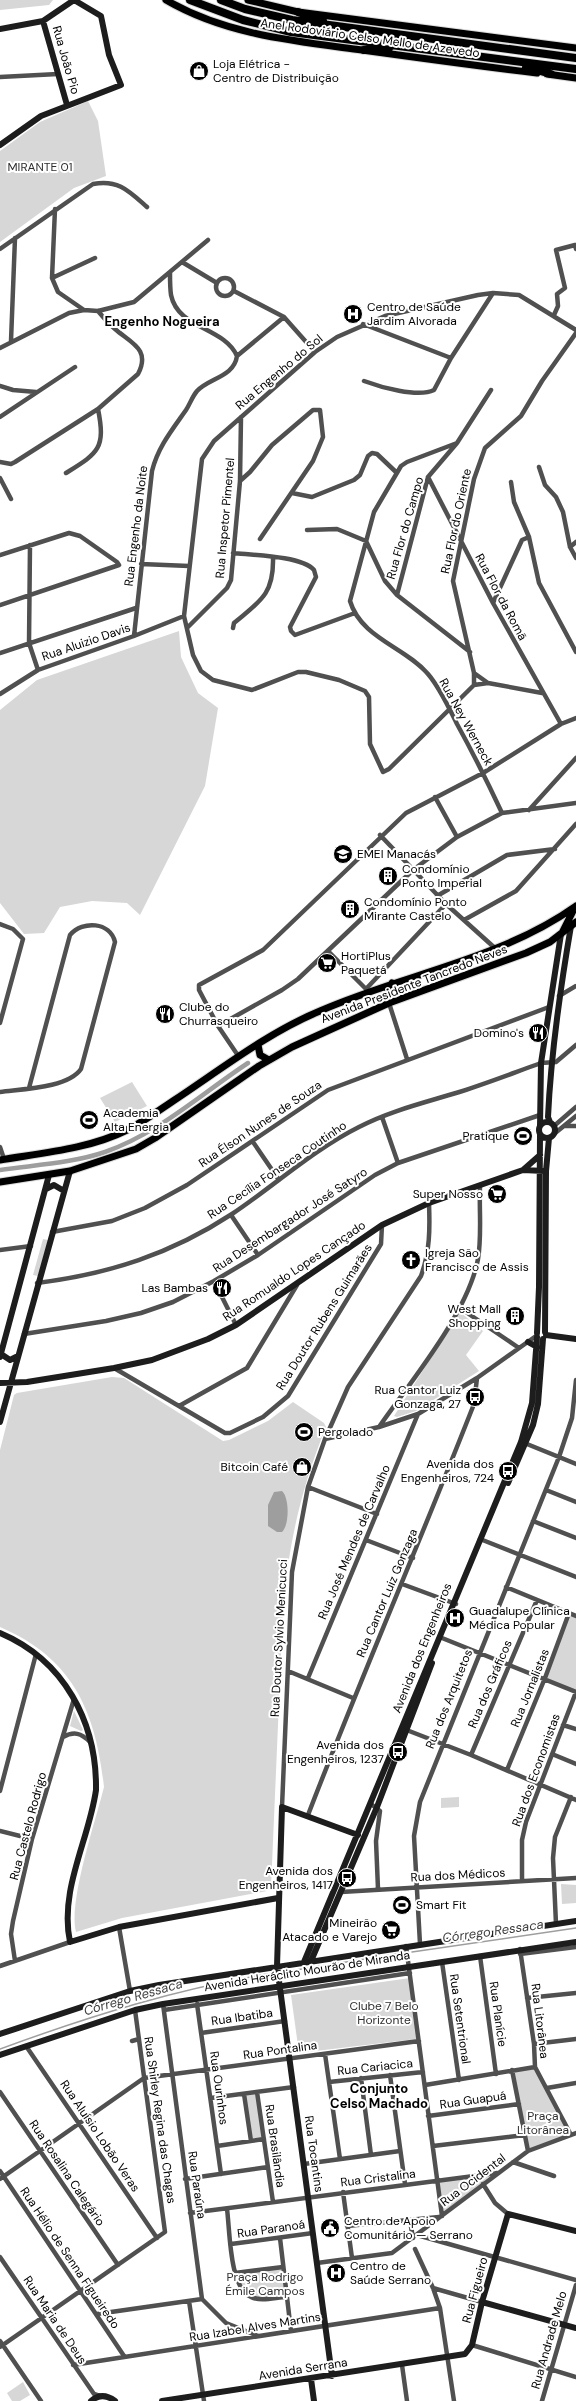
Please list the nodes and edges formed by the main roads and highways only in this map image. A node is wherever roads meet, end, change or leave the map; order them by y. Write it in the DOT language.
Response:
graph roads {
  1 [pos="166,0"];
  2 [pos="190,0"];
  3 [pos="221,0"];
  4 [pos="248,0"];
  5 [pos="298,12"];
  6 [pos="344,27"];
  7 [pos="403,46"];
  8 [pos="576,48"];
  9 [pos="364,50"];
  10 [pos="576,58"];
  11 [pos="504,60"];
  12 [pos="576,69"];
  13 [pos="551,74"];
  14 [pos="576,78"];
  15 [pos="576,907"];
  16 [pos="574,924"];
  17 [pos="561,934"];
  18 [pos="392,983"];
  19 [pos="389,1003"];
  20 [pos="258,1044"];
  21 [pos="247,1052"];
  22 [pos="269,1060"];
  23 [pos="259,1066"];
  24 [pos="2,1159"];
  25 [pos="0,1182"];
  1 -- 9 [label="main road, Anel Rodoviário Celso Mello de Azevedo"];
  2 -- 7 [label="highway, Anel Rodoviário Celso Mello de Azevedo"];
  3 -- 6 [label="highway, Anel Rodoviário Celso Mello de Azevedo"];
  4 -- 5 [label="main road, Anel Rodoviário Celso Mello de Azevedo"];
  5 -- 6 [label="highway"];
  5 -- 8 [label="main road, Anel Rodoviário Celso Mello de Azevedo"];
  6 -- 10 [label="highway, Anel Rodoviário Celso Mello de Azevedo"];
  7 -- 9 [label="highway"];
  7 -- 11 [label="highway, Anel Rodoviário Celso Mello de Azevedo"];
  9 -- 13 [label="main road, Anel Rodoviário Celso Mello de Azevedo"];
  11 -- 12 [label="highway, Anel Rodoviário Celso Mello de Azevedo"];
  11 -- 13 [label="highway"];
  13 -- 14 [label="main road, Anel Rodoviário Celso Mello de Azevedo"];
  15 -- 17 [label="main road"];
  15 -- 18 [label="main road, Avenida Presidente Tancredo Neves"];
  16 -- 17 [label="main road, Avenida Presidente Tancredo Neves"];
  17 -- 19 [label="main road, Avenida Presidente Tancredo Neves"];
  18 -- 19 [label="main road"];
  18 -- 20 [label="main road, Avenida Presidente Tancredo Neves"];
  19 -- 22 [label="main road, Avenida Presidente Tancredo Neves"];
  20 -- 21 [label="main road, Avenida Presidente Tancredo Neves"];
  20 -- 22 [label="main road"];
  21 -- 23 [label="main road"];
  21 -- 24 [label="main road, Avenida Presidente Tancredo Neves"];
  22 -- 23 [label="main road, Avenida Presidente Tancredo Neves"];
  23 -- 25 [label="main road, Avenida Presidente Tancredo Neves"];
}
